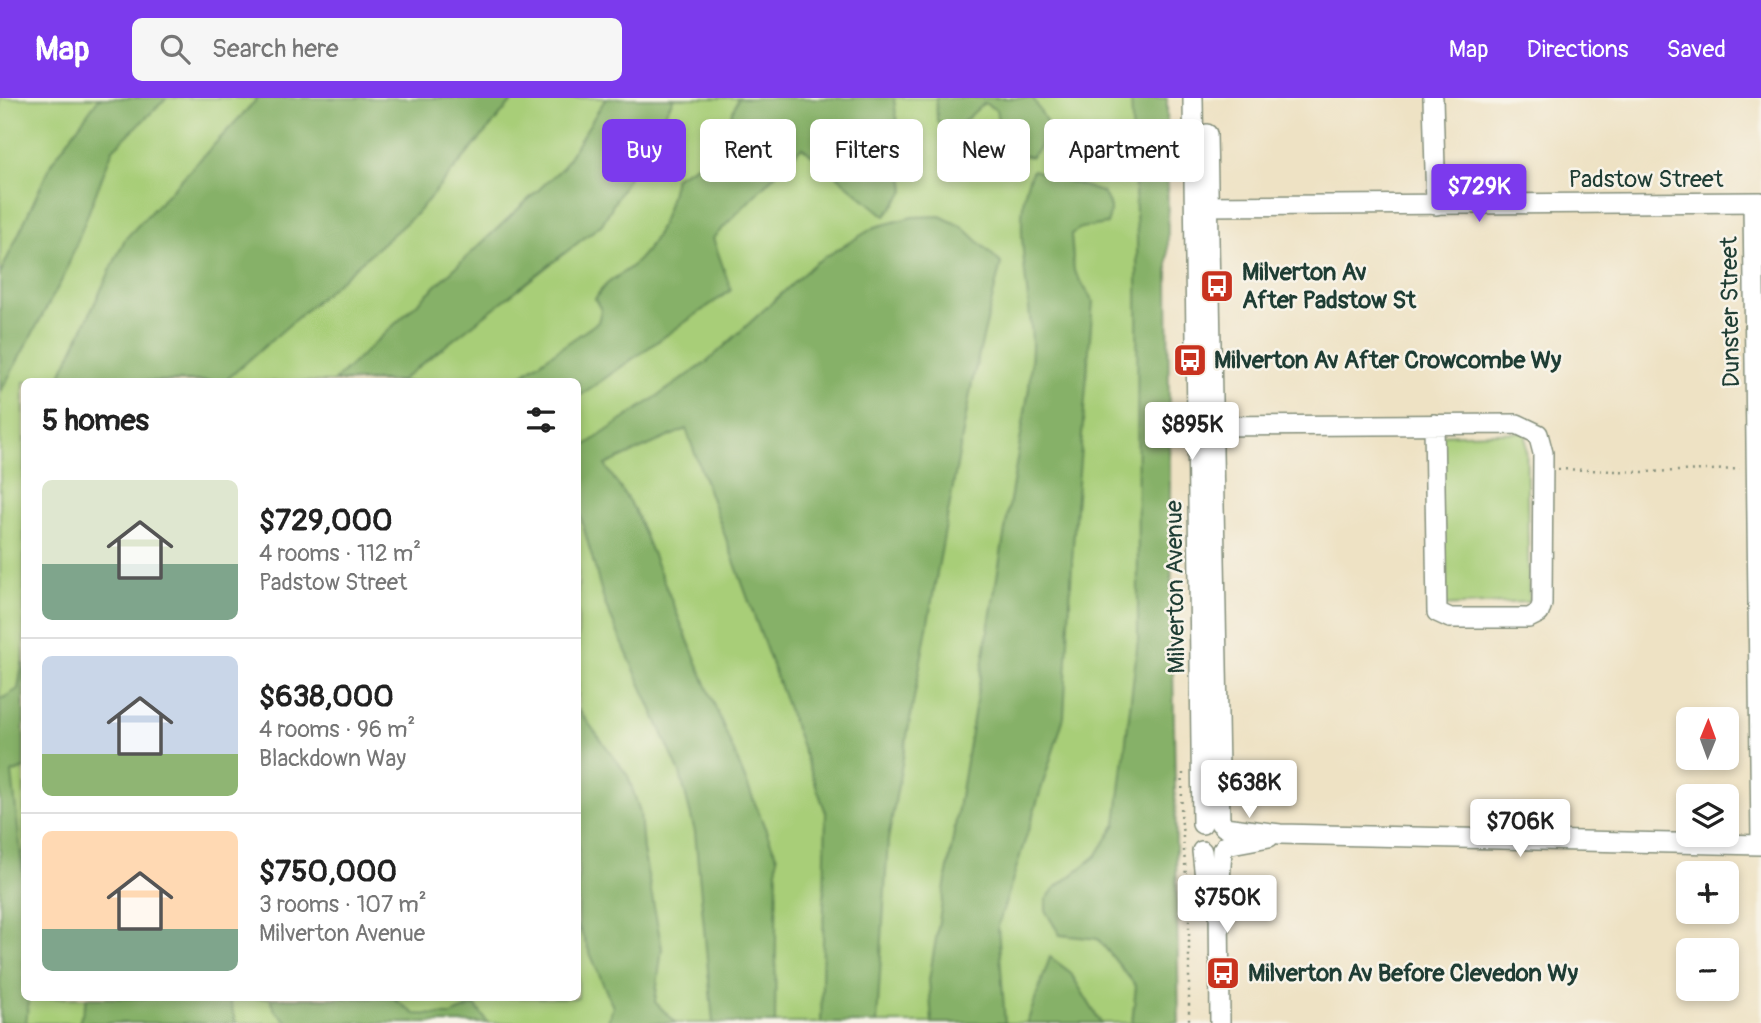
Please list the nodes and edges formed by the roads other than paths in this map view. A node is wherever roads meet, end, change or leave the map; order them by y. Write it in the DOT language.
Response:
graph roads {
  1 [pos="1193,98"];
  2 [pos="1206,98"];
  3 [pos="1433,98"];
  4 [pos="1757,202"];
  5 [pos="1436,205"];
  6 [pos="1202,206"];
  7 [pos="1759,421"];
  8 [pos="1434,424"];
  9 [pos="1205,425"];
  10 [pos="1216,837"];
  11 [pos="1761,842"];
  12 [pos="1208,1023"];
  13 [pos="1220,1023"];
  1 -- 6 [label="street, Milverton Avenue"];
  2 -- 6 [label="street, Milverton Avenue"];
  3 -- 5 [label="street"];
  4 -- 5 [label="street, Padstow Street"];
  4 -- 7 [label="street, Dunster Street"];
  5 -- 6 [label="street, Padstow Street"];
  6 -- 9 [label="street, Milverton Avenue"];
  7 -- 11 [label="street, Dunster Street"];
  8 -- 8 [label="street"];
  8 -- 9 [label="street"];
  9 -- 10 [label="street, Milverton Avenue"];
  10 -- 11 [label="street"];
  10 -- 12 [label="street, Milverton Avenue"];
  10 -- 13 [label="street, Milverton Avenue"];
}
